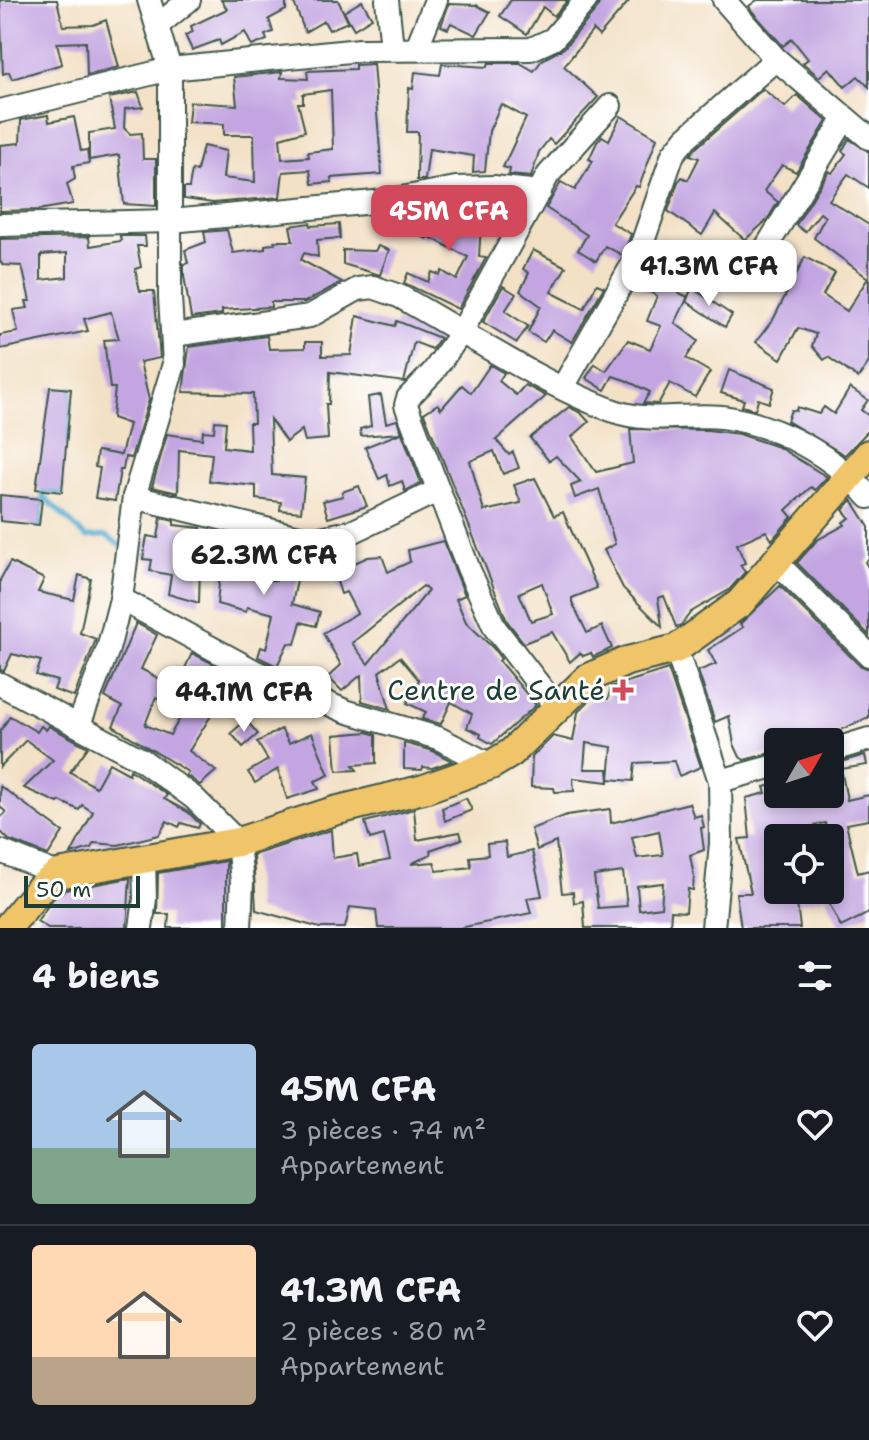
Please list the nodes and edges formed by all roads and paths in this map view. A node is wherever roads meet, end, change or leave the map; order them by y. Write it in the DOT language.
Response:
graph roads {
  1 [pos="149,0"];
  2 [pos="189,0"];
  3 [pos="387,0"];
  4 [pos="436,0"];
  5 [pos="586,0"];
  6 [pos="729,2"];
  7 [pos="157,26"];
  8 [pos="417,47"];
  9 [pos="392,48"];
  10 [pos="776,59"];
  11 [pos="170,69"];
  12 [pos="610,106"];
  13 [pos="0,111"];
  14 [pos="845,118"];
  15 [pos="869,138"];
  16 [pos="540,192"];
  17 [pos="171,221"];
  18 [pos="0,225"];
  19 [pos="764,251"];
  20 [pos="462,331"];
  21 [pos="173,335"];
  22 [pos="563,387"];
  23 [pos="869,454"];
  24 [pos="851,476"];
  25 [pos="437,491"];
  26 [pos="134,497"];
  27 [pos="869,497"];
  28 [pos="777,563"];
  29 [pos="121,599"];
  30 [pos="676,649"];
  31 [pos="869,655"];
  32 [pos="3,692"];
  33 [pos="556,707"];
  34 [pos="79,724"];
  35 [pos="869,739"];
  36 [pos="844,747"];
  37 [pos="491,765"];
  38 [pos="764,769"];
  39 [pos="720,781"];
  40 [pos="238,842"];
  41 [pos="0,851"];
  42 [pos="144,859"];
  43 [pos="58,874"];
  44 [pos="7,928"];
  45 [pos="141,928"];
  46 [pos="240,928"];
  47 [pos="713,928"];
  1 -- 7 [label="street"];
  2 -- 7 [label="street"];
  3 -- 9 [label="street"];
  4 -- 8 [label="street"];
  5 -- 8 [label="street"];
  6 -- 10 [label="street"];
  7 -- 11 [label="street"];
  8 -- 9 [label="street"];
  9 -- 11 [label="street"];
  10 -- 14 [label="street"];
  10 -- 22 [label="street"];
  11 -- 13 [label="street"];
  11 -- 17 [label="street"];
  12 -- 16 [label="street"];
  14 -- 15 [label="street"];
  14 -- 19 [label="street"];
  16 -- 17 [label="street"];
  16 -- 20 [label="street"];
  17 -- 18 [label="street"];
  17 -- 21 [label="street"];
  20 -- 21 [label="street"];
  20 -- 22 [label="street"];
  20 -- 25 [label="street"];
  21 -- 26 [label="street"];
  22 -- 24 [label="street"];
  23 -- 24 [label="main road"];
  24 -- 27 [label="street"];
  24 -- 28 [label="main road"];
  25 -- 26 [label="street"];
  25 -- 33 [label="street"];
  26 -- 29 [label="street"];
  28 -- 30 [label="main road"];
  28 -- 31 [label="street"];
  29 -- 34 [label="street"];
  29 -- 37 [label="street"];
  30 -- 33 [label="main road"];
  30 -- 39 [label="street"];
  32 -- 34 [label="street"];
  33 -- 37 [label="main road"];
  34 -- 40 [label="street"];
  35 -- 36 [label="street"];
  37 -- 40 [label="main road"];
  38 -- 39 [label="street"];
  39 -- 47 [label="street"];
  40 -- 42 [label="main road"];
  40 -- 46 [label="street"];
  41 -- 43 [label="street"];
  42 -- 43 [label="main road"];
  42 -- 45 [label="street"];
  43 -- 44 [label="main road"];
}
